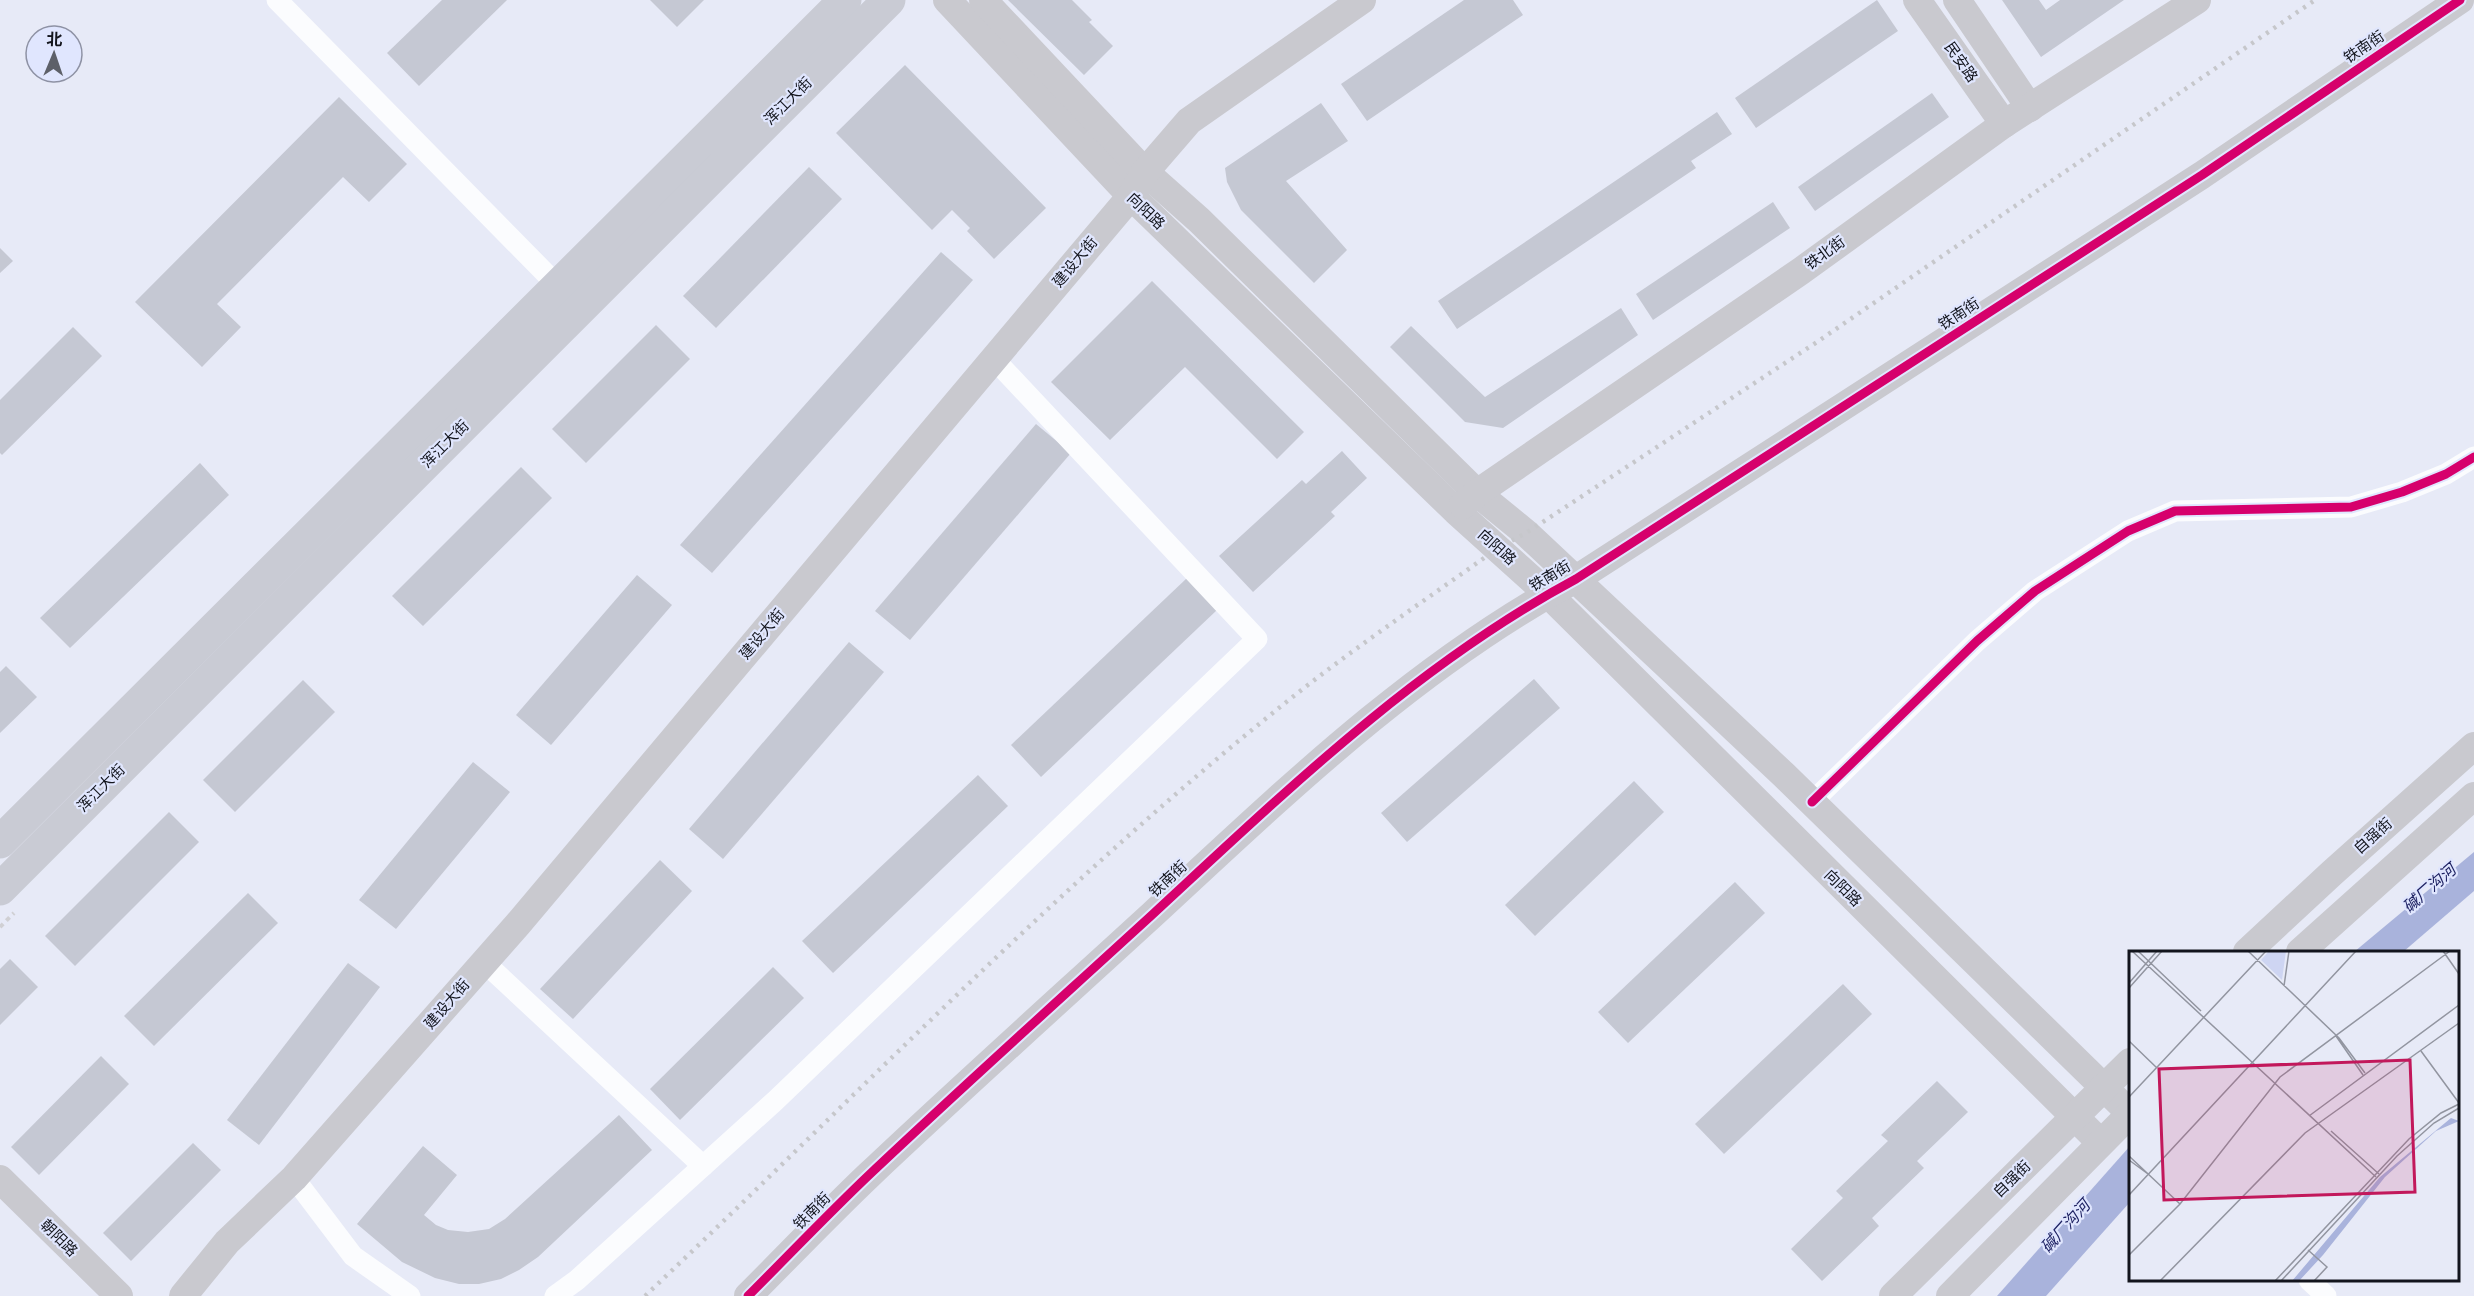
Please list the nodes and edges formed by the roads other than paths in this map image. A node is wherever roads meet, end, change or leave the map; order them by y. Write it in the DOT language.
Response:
graph roads {
  1 [pos="277,0"];
  2 [pos="844,0"];
  3 [pos="889,0"];
  4 [pos="947,0"];
  5 [pos="983,0"];
  6 [pos="1362,0"];
  7 [pos="1917,0"];
  8 [pos="1957,0"];
  9 [pos="2198,0"];
  10 [pos="2460,0"];
  11 [pos="2030,108"];
  12 [pos="2004,124"];
  13 [pos="1145,172"];
  14 [pos="1131,196"];
  15 [pos="558,286"];
  16 [pos="994,359"];
  17 [pos="2474,457"];
  18 [pos="1477,493"];
  19 [pos="1456,511"];
  20 [pos="1576,579"];
  21 [pos="1548,594"];
  22 [pos="2474,746"];
  23 [pos="2474,796"];
  24 [pos="1812,802"];
  25 [pos="0,842"];
  26 [pos="0,889"];
  27 [pos="2248,951"];
  28 [pos="2301,951"];
  29 [pos="484,963"];
  30 [pos="2129,1063"];
  31 [pos="2104,1087"];
  32 [pos="2075,1119"];
  33 [pos="2121,1124"];
  34 [pos="703,1166"];
  35 [pos="294,1178"];
  36 [pos="0,1179"];
  37 [pos="2310,1281"];
  38 [pos="119,1296"];
  39 [pos="183,1296"];
  40 [pos="410,1296"];
  41 [pos="555,1296"];
  42 [pos="748,1296"];
  43 [pos="1893,1296"];
  44 [pos="1950,1296"];
  45 [pos="2326,1296"];
  1 -- 15 [label="street"];
  2 -- 15 [label="main road"];
  3 -- 26 [label="main road, 浑江大街"];
  4 -- 14 [label="main road, 向阳路"];
  5 -- 13 [label="main road, 向阳路"];
  6 -- 13 [label="main road, 建设大街"];
  7 -- 12 [label="main road, 民安路"];
  8 -- 11 [label="main road, 民安路"];
  9 -- 11 [label="main road, 铁北街"];
  10 -- 20 [label="main road, 铁南街"];
  11 -- 12 [label="main road, 铁北街"];
  12 -- 18 [label="main road, 铁北街"];
  13 -- 14 [label="main road, 建设大街"];
  13 -- 18 [label="main road, 向阳路"];
  14 -- 16 [label="main road, 建设大街"];
  14 -- 19 [label="main road, 向阳路"];
  15 -- 25 [label="main road"];
  16 -- 29 [label="main road, 建设大街"];
  16 -- 34 [label="street"];
  17 -- 24 [label="street"];
  18 -- 19 [label="main road, 铁北街"];
  18 -- 20 [label="main road, 向阳路"];
  19 -- 21 [label="main road, 向阳路"];
  20 -- 21 [label="main road, 铁南街"];
  20 -- 24 [label="main road, 向阳路"];
  21 -- 32 [label="main road, 向阳路"];
  21 -- 42 [label="main road, 铁南街"];
  22 -- 27 [label="main road, 自强街"];
  23 -- 28 [label="main road"];
  24 -- 31 [label="main road, 向阳路"];
  29 -- 34 [label="street"];
  29 -- 35 [label="main road, 建设大街"];
  30 -- 31 [label="main road, 自强街"];
  31 -- 32 [label="main road, 自强街"];
  31 -- 33 [label="main road, 向阳路"];
  32 -- 33 [label="main road, 向阳路"];
  32 -- 43 [label="main road, 自强街"];
  33 -- 44 [label="main road"];
  34 -- 41 [label="street"];
  35 -- 39 [label="main road, 建设大街"];
  35 -- 40 [label="street"];
  36 -- 38 [label="main road, 朝阳路"];
  37 -- 45 [label="street"];
}
